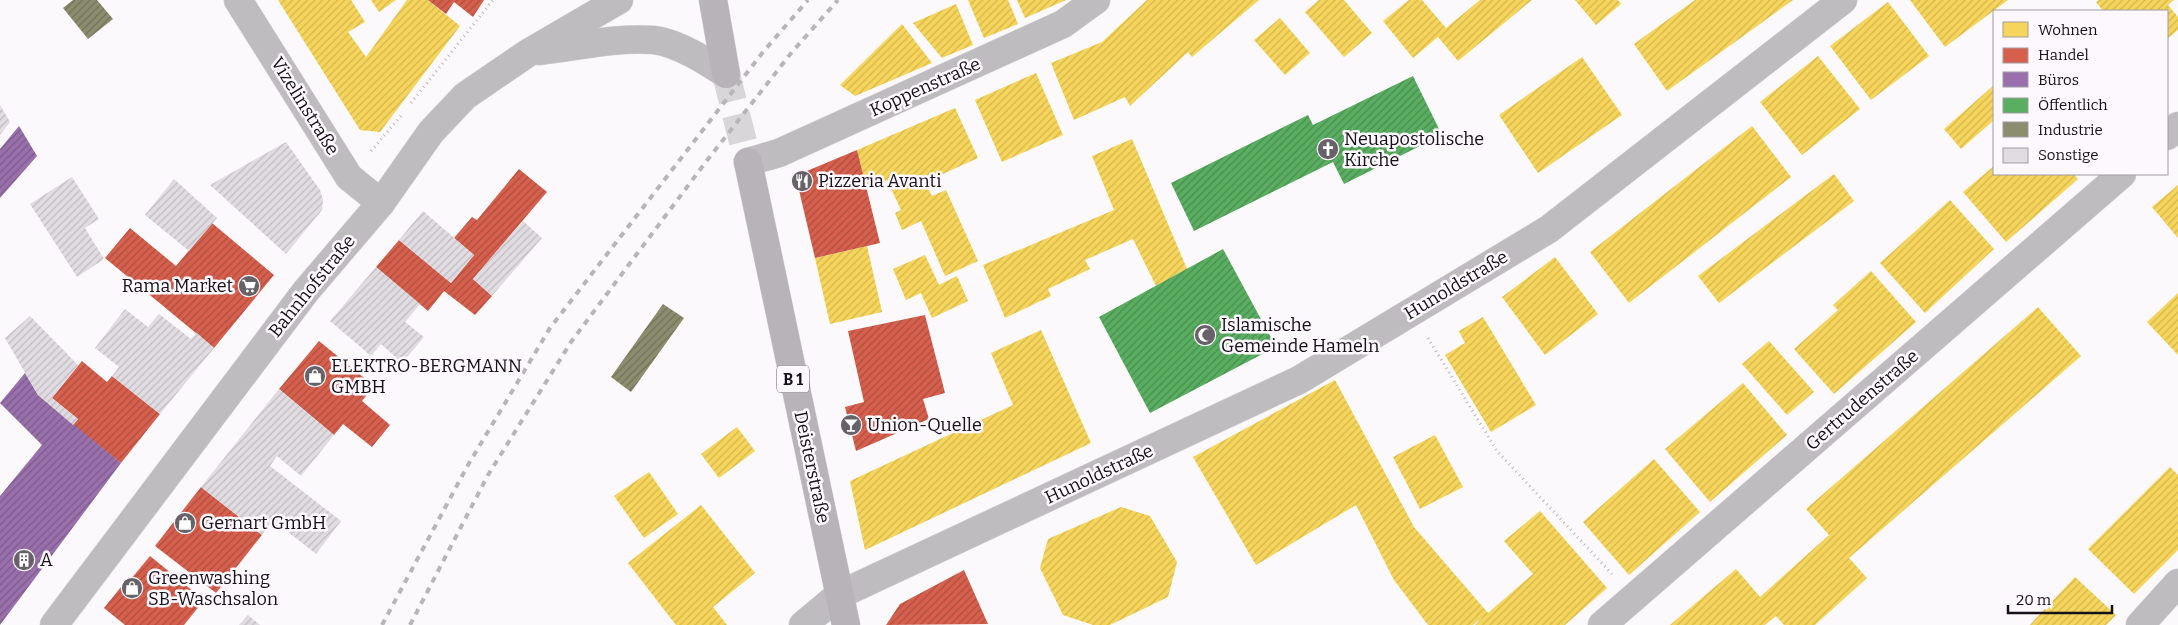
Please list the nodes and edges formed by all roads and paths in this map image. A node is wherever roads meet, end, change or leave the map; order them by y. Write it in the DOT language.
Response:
graph roads {
  1 [pos="238,0"];
  2 [pos="494,0"];
  3 [pos="619,0"];
  4 [pos="713,0"];
  5 [pos="1096,0"];
  6 [pos="1843,0"];
  7 [pos="528,53"];
  8 [pos="726,74"];
  9 [pos="2178,126"];
  10 [pos="2168,135"];
  11 [pos="748,162"];
  12 [pos="2121,175"];
  13 [pos="349,177"];
  14 [pos="381,202"];
  15 [pos="1412,312"];
  16 [pos="2178,583"];
  17 [pos="839,595"];
  18 [pos="1634,598"];
  19 [pos="54,625"];
  20 [pos="803,625"];
  21 [pos="846,625"];
  22 [pos="1602,625"];
  23 [pos="2140,625"];
  1 -- 13 [label="street, Vizelinstraße"];
  2 -- 13 [label="path"];
  3 -- 7 [label="street, Bahnhofstraße"];
  4 -- 8 [label="main road"];
  5 -- 11 [label="street, Koppenstraße"];
  6 -- 15 [label="street, Hunoldstraße"];
  7 -- 8 [label="street"];
  7 -- 14 [label="street, Bahnhofstraße"];
  9 -- 10 [label="street"];
  11 -- 17 [label="main road, Deisterstraße / B 1"];
  12 -- 18 [label="street, Gertrudenstraße"];
  13 -- 14 [label="street, Vizelinstraße"];
  14 -- 19 [label="street, Bahnhofstraße"];
  15 -- 17 [label="street, Hunoldstraße"];
  15 -- 18 [label="path"];
  16 -- 23 [label="street"];
  17 -- 20 [label="street, Hunoldstraße"];
  17 -- 21 [label="main road, Deisterstraße / B 1"];
  18 -- 22 [label="street, Gertrudenstraße"];
}
